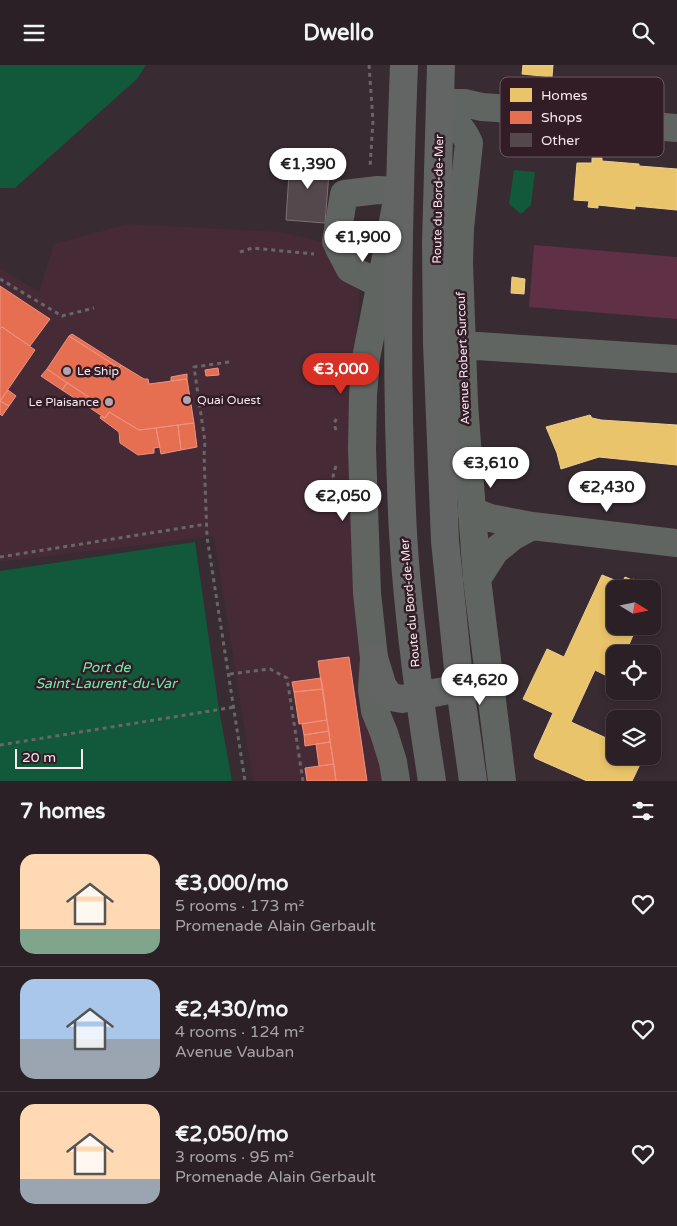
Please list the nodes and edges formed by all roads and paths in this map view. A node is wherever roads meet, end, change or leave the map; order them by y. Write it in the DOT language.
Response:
graph roads {
  1 [pos="404,65"];
  2 [pos="441,65"];
  3 [pos="402,107"];
  4 [pos="440,107"];
  5 [pos="500,108"];
  6 [pos="500,122"];
  7 [pos="664,127"];
  8 [pos="677,128"];
  9 [pos="469,143"];
  10 [pos="399,191"];
  11 [pos="240,252"];
  12 [pos="316,254"];
  13 [pos="0,279"];
  14 [pos="380,284"];
  15 [pos="94,308"];
  16 [pos="462,345"];
  17 [pos="677,359"];
  18 [pos="229,362"];
  19 [pos="471,511"];
  20 [pos="207,524"];
  21 [pos="532,526"];
  22 [pos="677,543"];
  23 [pos="0,557"];
  24 [pos="477,579"];
  25 [pos="374,658"];
  26 [pos="230,674"];
  27 [pos="490,682"];
  28 [pos="460,688"];
  29 [pos="419,696"];
  30 [pos="235,707"];
  31 [pos="0,745"];
  32 [pos="245,781"];
  33 [pos="303,781"];
  34 [pos="396,781"];
  35 [pos="432,781"];
  36 [pos="473,781"];
  37 [pos="502,781"];
  1 -- 3 [label="main road, Route du Bord-de-Mer"];
  2 -- 4 [label="main road, Route du Bord-de-Mer"];
  3 -- 4 [label="main road"];
  3 -- 10 [label="main road, Route du Bord-de-Mer"];
  4 -- 5 [label="street"];
  4 -- 9 [label="street"];
  4 -- 28 [label="main road, Route du Bord-de-Mer"];
  6 -- 9 [label="street"];
  7 -- 8 [label="street"];
  9 -- 16 [label="street, Avenue Robert Surcouf"];
  10 -- 14 [label="street"];
  10 -- 14 [label="street"];
  10 -- 29 [label="main road, Route du Bord-de-Mer"];
  11 -- 12 [label="path"];
  13 -- 15 [label="path"];
  14 -- 25 [label="street"];
  16 -- 17 [label="street"];
  16 -- 19 [label="street, Avenue Robert Surcouf"];
  18 -- 20 [label="path"];
  19 -- 21 [label="street"];
  19 -- 24 [label="street, Avenue Robert Surcouf"];
  20 -- 23 [label="path"];
  20 -- 26 [label="path"];
  21 -- 22 [label="street"];
  21 -- 24 [label="street"];
  24 -- 27 [label="street, Avenue Robert Surcouf"];
  25 -- 29 [label="main road"];
  25 -- 34 [label="street"];
  26 -- 30 [label="path"];
  26 -- 33 [label="path"];
  27 -- 28 [label="street"];
  27 -- 37 [label="street, Avenue Robert Surcouf"];
  28 -- 29 [label="main road"];
  28 -- 36 [label="main road, Route du Bord-de-Mer"];
  29 -- 35 [label="main road, Route du Bord-de-Mer"];
  30 -- 31 [label="path"];
  30 -- 32 [label="path"];
}
